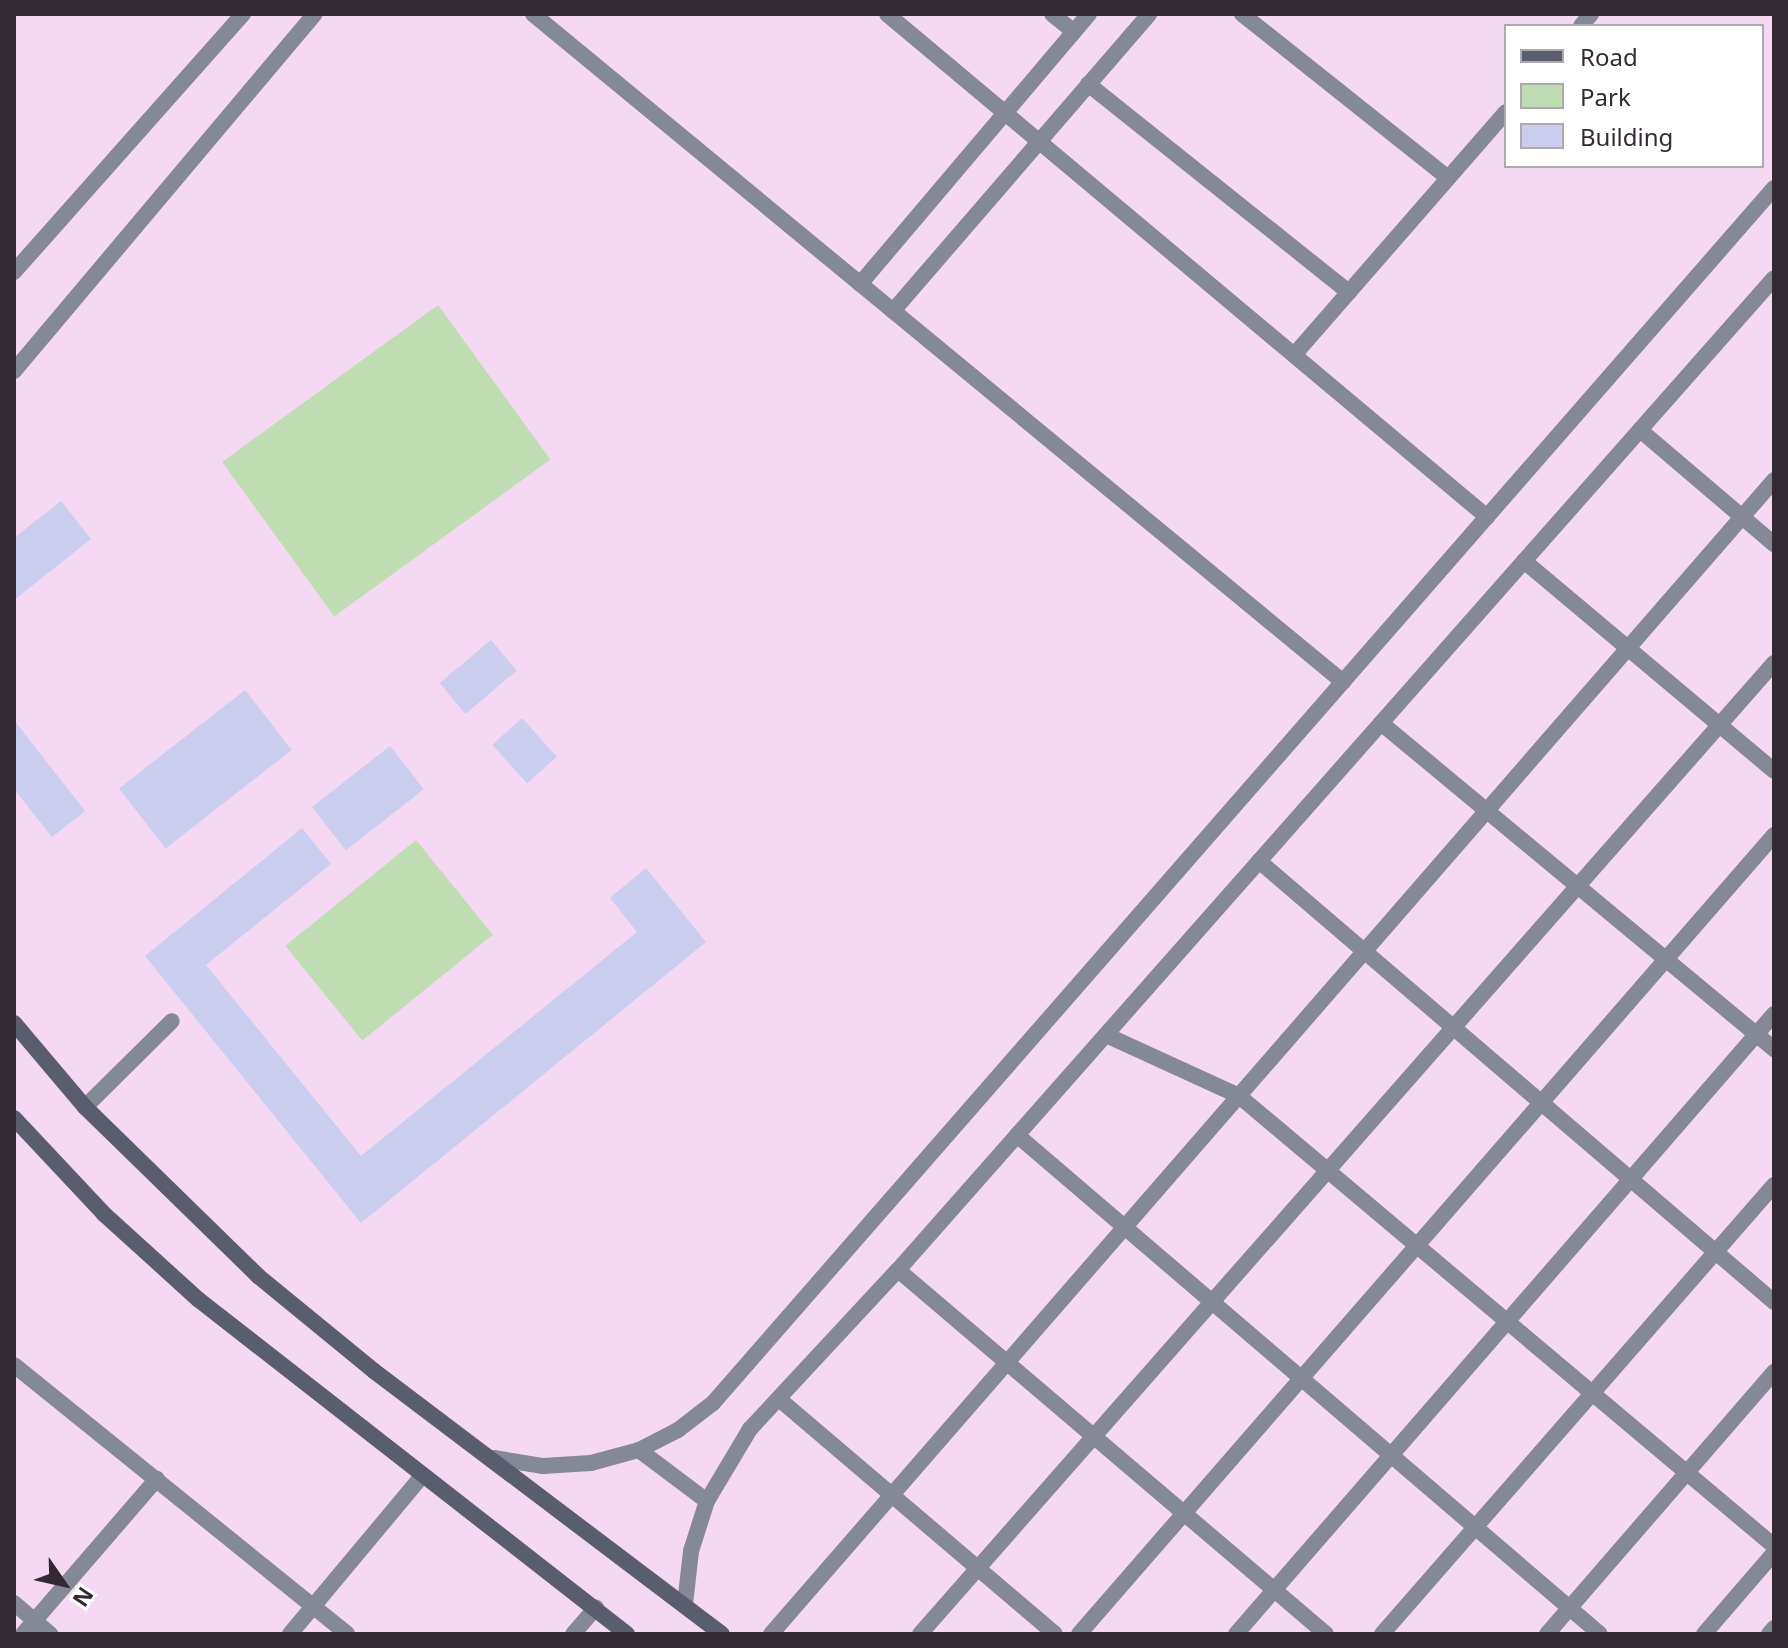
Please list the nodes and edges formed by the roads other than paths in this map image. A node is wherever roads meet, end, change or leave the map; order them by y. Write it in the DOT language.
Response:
graph roads {
  1 [pos="243,14"];
  2 [pos="315,14"];
  3 [pos="533,14"];
  4 [pos="887,14"];
  5 [pos="1052,14"];
  6 [pos="1089,14"];
  7 [pos="1149,14"];
  8 [pos="1242,14"];
  9 [pos="1074,32"];
  10 [pos="1088,84"];
  11 [pos="1005,113"];
  12 [pos="1504,114"];
  13 [pos="1039,142"];
  14 [pos="1448,178"];
  15 [pos="1774,188"];
  16 [pos="14,272"];
  17 [pos="1774,278"];
  18 [pos="860,284"];
  19 [pos="1349,292"];
  20 [pos="1768,296"];
  21 [pos="893,311"];
  22 [pos="1294,355"];
  23 [pos="14,371"];
  24 [pos="1640,430"];
  25 [pos="1774,480"];
  26 [pos="1487,517"];
  27 [pos="1742,517"];
  28 [pos="1774,544"];
  29 [pos="1524,561"];
  30 [pos="1628,648"];
  31 [pos="1774,663"];
  32 [pos="1343,682"];
  33 [pos="1381,723"];
  34 [pos="1719,725"];
  35 [pos="1774,771"];
  36 [pos="1486,811"];
  37 [pos="1774,835"];
  38 [pos="1259,861"];
  39 [pos="1578,886"];
  40 [pos="1364,951"];
  41 [pos="1666,959"];
  42 [pos="1774,1014"];
  43 [pos="172,1021"];
  44 [pos="14,1023"];
  45 [pos="1453,1028"];
  46 [pos="1756,1034"];
  47 [pos="1106,1035"];
  48 [pos="1774,1049"];
  49 [pos="1239,1096"];
  50 [pos="1541,1102"];
  51 [pos="85,1107"];
  52 [pos="14,1118"];
  53 [pos="1017,1135"];
  54 [pos="1328,1171"];
  55 [pos="1630,1179"];
  56 [pos="1774,1185"];
  57 [pos="1125,1227"];
  58 [pos="1416,1246"];
  59 [pos="1716,1252"];
  60 [pos="898,1270"];
  61 [pos="1212,1302"];
  62 [pos="1774,1302"];
  63 [pos="1507,1322"];
  64 [pos="1006,1363"];
  65 [pos="14,1365"];
  66 [pos="1774,1372"];
  67 [pos="1301,1378"];
  68 [pos="1593,1393"];
  69 [pos="779,1399"];
  70 [pos="1094,1437"];
  71 [pos="639,1450"];
  72 [pos="1391,1455"];
  73 [pos="494,1458"];
  74 [pos="1687,1473"];
  75 [pos="422,1476"];
  76 [pos="157,1479"];
  77 [pos="893,1493"];
  78 [pos="707,1501"];
  79 [pos="1184,1513"];
  80 [pos="1476,1527"];
  81 [pos="1774,1546"];
  82 [pos="1774,1553"];
  83 [pos="979,1567"];
  84 [pos="1274,1590"];
  85 [pos="14,1603"];
  86 [pos="685,1604"];
  87 [pos="315,1606"];
  88 [pos="596,1608"];
  89 [pos="1570,1608"];
  90 [pos="35,1621"];
  91 [pos="1774,1628"];
  92 [pos="23,1634"];
  93 [pos="50,1634"];
  94 [pos="290,1634"];
  95 [pos="347,1634"];
  96 [pos="573,1634"];
  97 [pos="627,1634"];
  98 [pos="722,1634"];
  99 [pos="771,1634"];
  100 [pos="920,1634"];
  101 [pos="1055,1634"];
  102 [pos="1079,1634"];
  103 [pos="1236,1634"];
  104 [pos="1326,1634"];
  105 [pos="1382,1634"];
  106 [pos="1547,1634"];
  107 [pos="1600,1634"];
  108 [pos="1704,1634"];
  109 [pos="1769,1634"];
  1 -- 16 [label="street"];
  2 -- 23 [label="street"];
  3 -- 18 [label="street"];
  4 -- 11 [label="street"];
  5 -- 9 [label="street"];
  6 -- 9 [label="street"];
  7 -- 10 [label="street"];
  8 -- 14 [label="street"];
  9 -- 11 [label="street"];
  10 -- 13 [label="street"];
  10 -- 19 [label="street"];
  11 -- 13 [label="street"];
  11 -- 18 [label="street"];
  12 -- 14 [label="street"];
  13 -- 21 [label="street"];
  13 -- 22 [label="street"];
  14 -- 19 [label="street"];
  15 -- 26 [label="street"];
  17 -- 20 [label="street"];
  18 -- 21 [label="street"];
  19 -- 22 [label="street"];
  20 -- 24 [label="street"];
  21 -- 32 [label="street"];
  22 -- 26 [label="street"];
  24 -- 27 [label="street"];
  24 -- 29 [label="street"];
  25 -- 27 [label="street"];
  26 -- 32 [label="street"];
  27 -- 28 [label="street"];
  27 -- 30 [label="street"];
  29 -- 30 [label="street"];
  29 -- 33 [label="street"];
  30 -- 34 [label="street"];
  30 -- 36 [label="street"];
  31 -- 34 [label="street"];
  32 -- 71 [label="street"];
  33 -- 36 [label="street"];
  33 -- 38 [label="street"];
  34 -- 35 [label="street"];
  34 -- 39 [label="street"];
  36 -- 39 [label="street"];
  36 -- 40 [label="street"];
  37 -- 41 [label="street"];
  38 -- 40 [label="street"];
  38 -- 47 [label="street"];
  39 -- 41 [label="street"];
  39 -- 45 [label="street"];
  40 -- 45 [label="street"];
  40 -- 49 [label="street"];
  41 -- 46 [label="street"];
  41 -- 50 [label="street"];
  42 -- 46 [label="street"];
  43 -- 51 [label="street"];
  44 -- 51 [label="main road"];
  45 -- 50 [label="street"];
  45 -- 54 [label="street"];
  46 -- 48 [label="street"];
  46 -- 55 [label="street"];
  47 -- 49 [label="street"];
  47 -- 53 [label="street"];
  49 -- 54 [label="street"];
  49 -- 57 [label="street"];
  50 -- 55 [label="street"];
  50 -- 58 [label="street"];
  51 -- 73 [label="main road"];
  52 -- 75 [label="main road"];
  53 -- 57 [label="street"];
  53 -- 60 [label="street"];
  54 -- 58 [label="street"];
  54 -- 61 [label="street"];
  55 -- 59 [label="street"];
  55 -- 63 [label="street"];
  56 -- 59 [label="street"];
  57 -- 61 [label="street"];
  57 -- 64 [label="street"];
  58 -- 63 [label="street"];
  58 -- 67 [label="street"];
  59 -- 62 [label="street"];
  59 -- 68 [label="street"];
  60 -- 64 [label="street"];
  60 -- 69 [label="street"];
  61 -- 67 [label="street"];
  61 -- 70 [label="street"];
  63 -- 68 [label="street"];
  63 -- 72 [label="street"];
  64 -- 70 [label="street"];
  64 -- 77 [label="street"];
  65 -- 76 [label="street"];
  66 -- 74 [label="street"];
  67 -- 72 [label="street"];
  67 -- 79 [label="street"];
  68 -- 74 [label="street"];
  68 -- 80 [label="street"];
  69 -- 77 [label="street"];
  69 -- 78 [label="street"];
  70 -- 79 [label="street"];
  70 -- 83 [label="street"];
  71 -- 73 [label="street"];
  71 -- 78 [label="street"];
  72 -- 80 [label="street"];
  72 -- 84 [label="street"];
  73 -- 86 [label="main road"];
  74 -- 81 [label="street"];
  74 -- 89 [label="street"];
  75 -- 87 [label="street"];
  75 -- 88 [label="main road"];
  76 -- 87 [label="street"];
  76 -- 90 [label="street"];
  77 -- 83 [label="street"];
  77 -- 99 [label="street"];
  78 -- 86 [label="street"];
  79 -- 84 [label="street"];
  79 -- 102 [label="street"];
  80 -- 89 [label="street"];
  80 -- 105 [label="street"];
  82 -- 108 [label="street"];
  83 -- 100 [label="street"];
  83 -- 101 [label="street"];
  84 -- 103 [label="street"];
  84 -- 104 [label="street"];
  85 -- 90 [label="street"];
  86 -- 98 [label="main road"];
  87 -- 94 [label="street"];
  87 -- 95 [label="street"];
  88 -- 96 [label="street"];
  88 -- 97 [label="main road"];
  89 -- 106 [label="street"];
  89 -- 107 [label="street"];
  90 -- 92 [label="street"];
  90 -- 93 [label="street"];
  91 -- 109 [label="street"];
}
